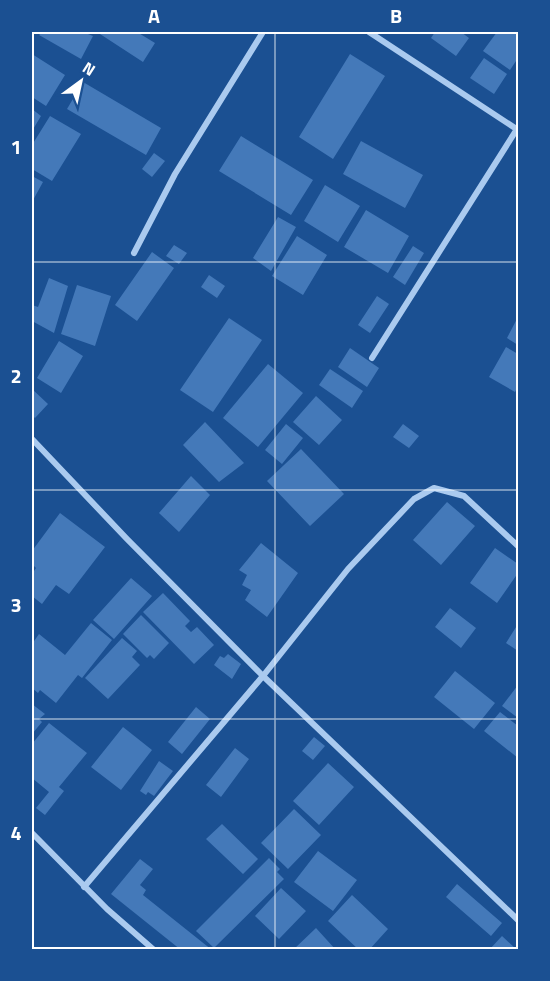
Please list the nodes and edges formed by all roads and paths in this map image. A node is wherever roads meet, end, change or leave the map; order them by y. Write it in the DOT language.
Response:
graph roads {
  1 [pos="263,32"];
  2 [pos="369,32"];
  3 [pos="518,130"];
  4 [pos="134,253"];
  5 [pos="372,358"];
  6 [pos="32,439"];
  7 [pos="519,546"];
  8 [pos="263,675"];
  9 [pos="32,833"];
  10 [pos="84,887"];
  11 [pos="519,920"];
  12 [pos="154,950"];
  1 -- 4 [label="street"];
  2 -- 3 [label="street"];
  3 -- 5 [label="street"];
  6 -- 8 [label="street"];
  7 -- 8 [label="street"];
  8 -- 10 [label="street"];
  8 -- 11 [label="street"];
  9 -- 10 [label="street"];
  10 -- 12 [label="street"];
}
